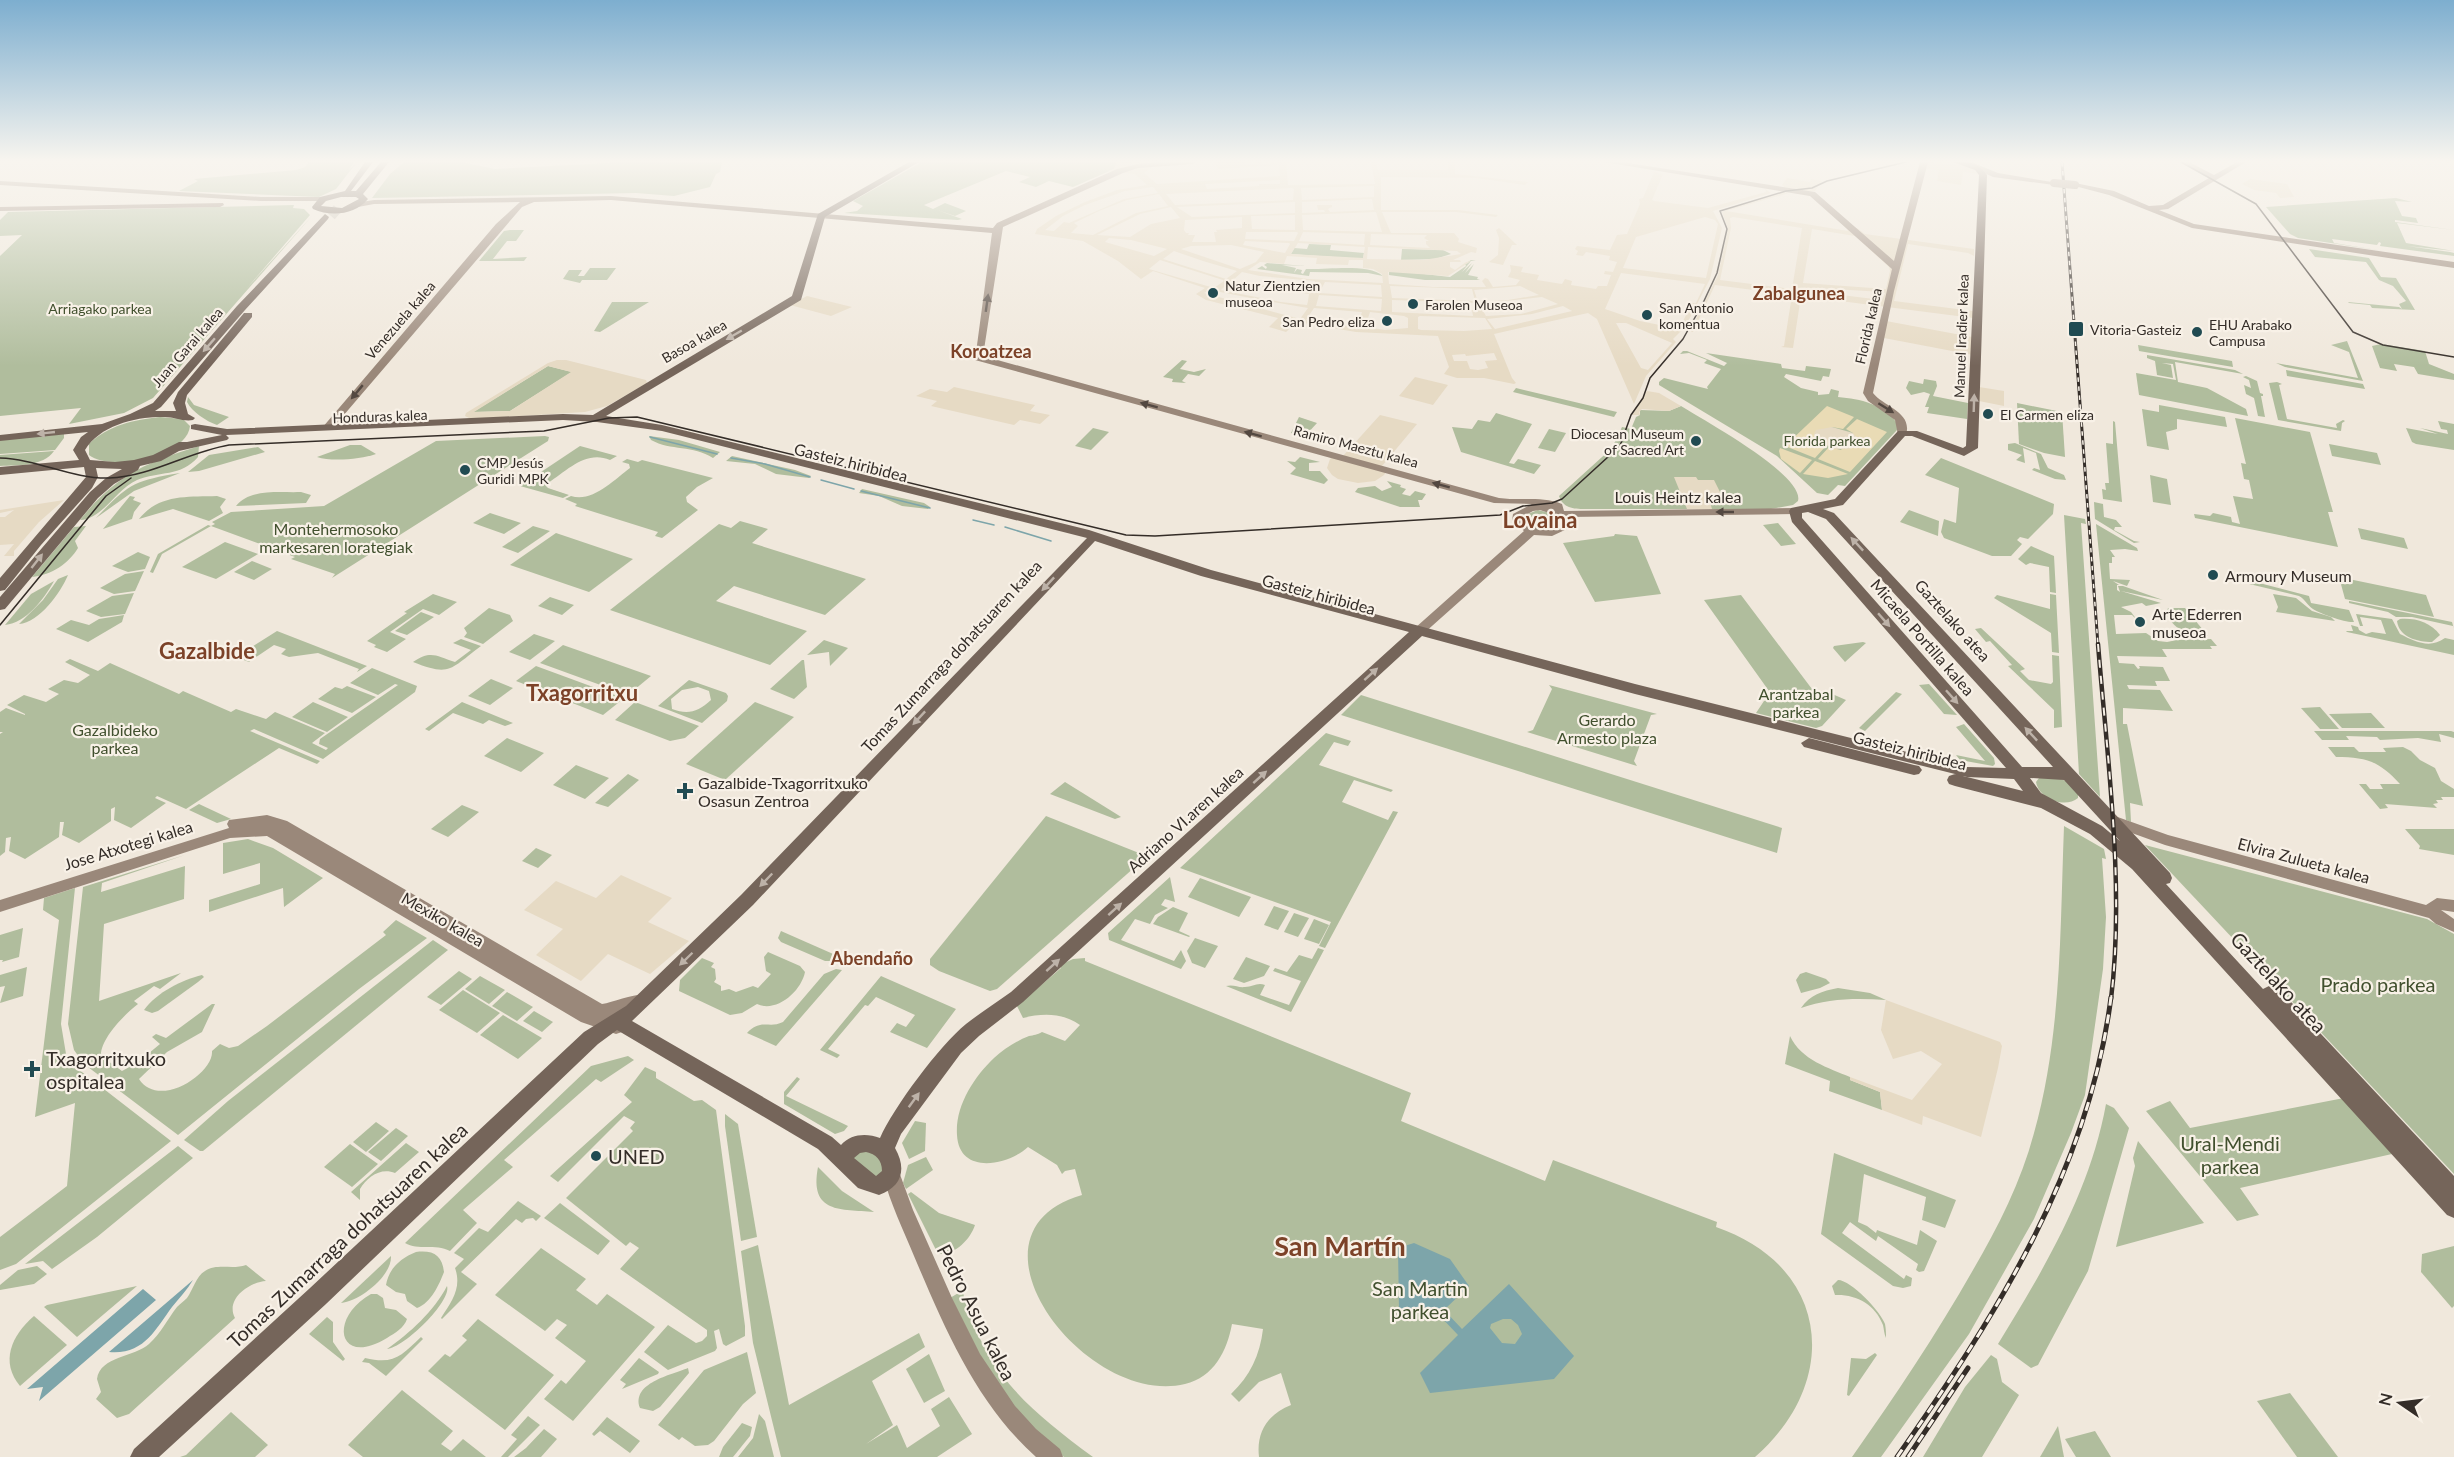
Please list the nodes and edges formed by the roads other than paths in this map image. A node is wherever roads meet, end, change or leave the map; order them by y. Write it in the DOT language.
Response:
graph roads {
  1 [pos="315,230"];
  2 [pos="319,230"];
  3 [pos="319,230"];
  4 [pos="497,230"];
  5 [pos="818,230"];
  6 [pos="997,230"];
  7 [pos="1853,230"];
  8 [pos="1907,230"];
  9 [pos="1981,230"];
  10 [pos="2218,230"];
  11 [pos="2454,265"];
  12 [pos="1897,268"];
  13 [pos="280,277"];
  14 [pos="183,415"];
  15 [pos="604,416"];
  16 [pos="563,417"];
  17 [pos="132,418"];
  18 [pos="111,425"];
  19 [pos="195,427"];
  20 [pos="327,428"];
  21 [pos="1906,430"];
  22 [pos="0,438"];
  23 [pos="176,448"];
  24 [pos="146,461"];
  25 [pos="87,463"];
  26 [pos="0,471"];
  27 [pos="1839,502"];
  28 [pos="1812,509"];
  29 [pos="1559,511"];
  30 [pos="1795,511"];
  31 [pos="1830,516"];
  32 [pos="1531,531"];
  33 [pos="1089,541"];
  34 [pos="0,587"];
  35 [pos="0,606"];
  36 [pos="1415,634"];
  37 [pos="2072,776"];
  38 [pos="2022,780"];
  39 [pos="2083,789"];
  40 [pos="2048,804"];
  41 [pos="2112,820"];
  42 [pos="268,825"];
  43 [pos="2096,830"];
  44 [pos="2165,840"];
  45 [pos="2134,843"];
  46 [pos="0,896"];
  47 [pos="0,906"];
  48 [pos="2454,906"];
  49 [pos="2434,913"];
  50 [pos="2454,926"];
  51 [pos="645,999"];
  52 [pos="616,1023"];
  53 [pos="585,1044"];
  54 [pos="884,1150"];
  55 [pos="848,1153"];
  56 [pos="885,1181"];
  57 [pos="2454,1190"];
  58 [pos="2454,1208"];
  59 [pos="142,1457"];
  60 [pos="1052,1457"];
  1 -- 17 [label="main road, Juan Garai kalea, one-way"];
  2 -- 13 [label="main road, Juan Garai kalea"];
  3 -- 13 [label="main road, Juan Garai kalea"];
  4 -- 20 [label="main road, Venezuela kalea, one-way"];
  5 -- 15 [label="main road, Basoa kalea, one-way"];
  29 -- 6 [label="main road, Ramiro Maeztu kalea, one-way"];
  7 -- 12 [label="main road"];
  8 -- 12 [label="main road, Florida kalea"];
  21 -- 9 [label="main road, Manuel Iradier kalea, one-way"];
  10 -- 11 [label="main road"];
  12 -- 21 [label="main road, Florida kalea, one-way"];
  13 -- 14 [label="main road, Juan Garai kalea"];
  14 -- 17 [label="main road"];
  14 -- 19 [label="main road"];
  15 -- 16 [label="main road, Honduras kalea"];
  15 -- 16 [label="main road, Basoa kalea"];
  15 -- 23 [label="main road, Honduras kalea"];
  15 -- 33 [label="main road, Gasteiz hiribidea"];
  15 -- 36 [label="main road, Gasteiz hiribidea"];
  16 -- 20 [label="main road, Honduras kalea"];
  17 -- 18 [label="main road"];
  18 -- 22 [label="main road, one-way"];
  18 -- 25 [label="main road"];
  19 -- 20 [label="main road, Honduras kalea"];
  19 -- 23 [label="main road"];
  21 -- 27 [label="main road"];
  23 -- 24 [label="main road"];
  24 -- 25 [label="main road"];
  35 -- 24 [label="main road, one-way"];
  25 -- 26 [label="main road"];
  25 -- 34 [label="main road"];
  27 -- 28 [label="main road"];
  27 -- 31 [label="main road"];
  28 -- 30 [label="main road"];
  28 -- 31 [label="main road, Gaztelako atea"];
  30 -- 29 [label="main road, Louis Heintz kalea, one-way"];
  29 -- 32 [label="main road"];
  29 -- 32 [label="main road"];
  30 -- 38 [label="main road, Micaela Portilla kalea, one-way"];
  37 -- 31 [label="main road, Gaztelako atea, one-way"];
  32 -- 36 [label="main road, Adriano VI.aren kalea"];
  33 -- 36 [label="main road, Gasteiz hiribidea"];
  33 -- 51 [label="main road, Tomas Zumarraga dohatsuaren kalea, one-way"];
  36 -- 38 [label="main road, Gasteiz hiribidea"];
  36 -- 40 [label="main road, Gasteiz hiribidea"];
  54 -- 36 [label="main road, Adriano VI.aren kalea, one-way"];
  37 -- 38 [label="main road"];
  37 -- 39 [label="main road, Gaztelako atea"];
  38 -- 40 [label="main road, Gaztelako atea"];
  39 -- 40 [label="main road"];
  39 -- 41 [label="main road, Gaztelako atea"];
  40 -- 43 [label="main road, Gaztelako atea"];
  41 -- 44 [label="main road, Elvira Zulueta kalea"];
  41 -- 45 [label="main road, Gaztelako atea"];
  42 -- 46 [label="main road, Jose Atxotegi kalea"];
  42 -- 47 [label="main road, Jose Atxotegi kalea"];
  42 -- 52 [label="main road, Mexiko kalea"];
  43 -- 45 [label="main road, Elvira Zulueta kalea"];
  43 -- 58 [label="main road, Gaztelako atea"];
  44 -- 45 [label="main road, Elvira Zulueta kalea"];
  44 -- 49 [label="main road, Elvira Zulueta kalea"];
  45 -- 57 [label="main road, Gaztelako atea"];
  48 -- 49 [label="main road"];
  49 -- 50 [label="main road, Elvira Zulueta kalea"];
  51 -- 52 [label="main road, Tomas Zumarraga dohatsuaren kalea"];
  51 -- 52 [label="main road"];
  52 -- 53 [label="main road, Tomas Zumarraga dohatsuaren kalea"];
  52 -- 53 [label="main road"];
  52 -- 55 [label="main road"];
  53 -- 59 [label="main road, Tomas Zumarraga dohatsuaren kalea"];
  54 -- 55 [label="main road"];
  54 -- 56 [label="main road"];
  55 -- 56 [label="main road"];
  56 -- 60 [label="main road, Pedro Asua kalea"];
}
